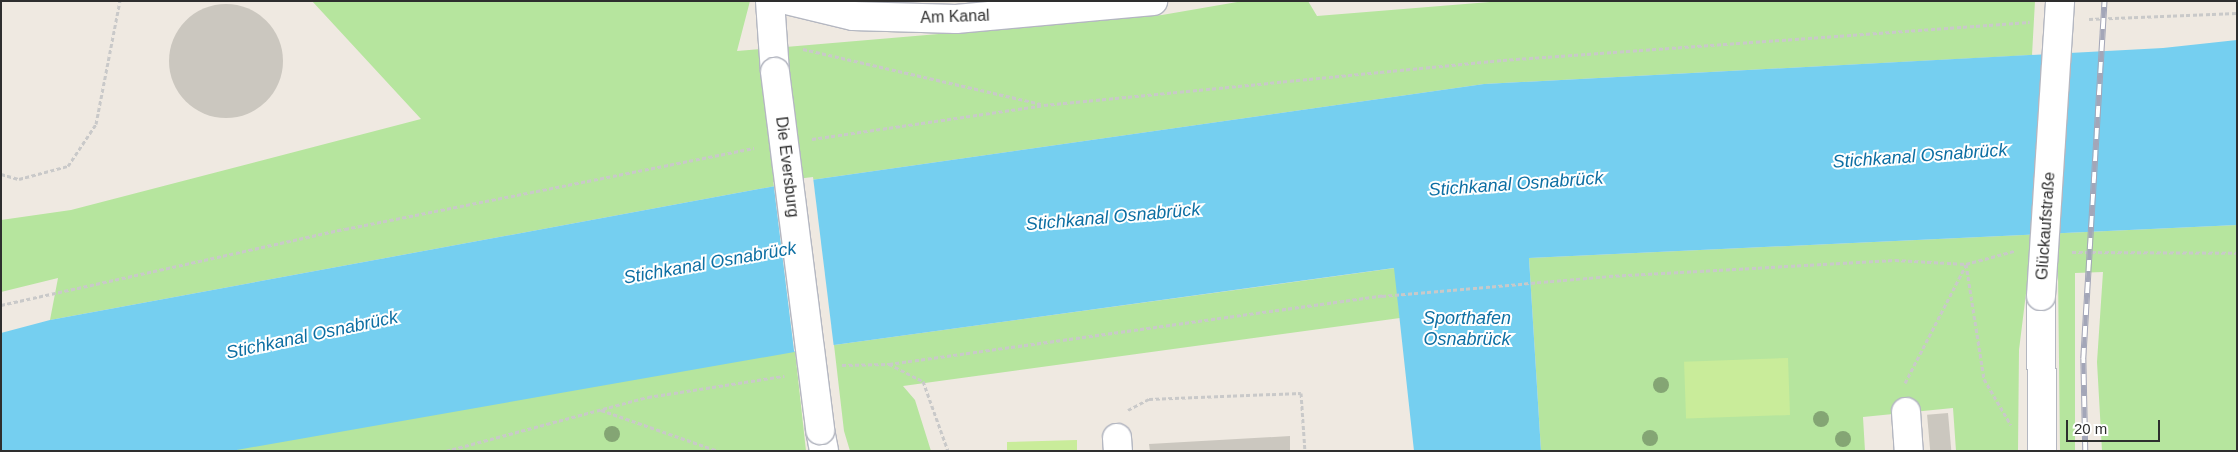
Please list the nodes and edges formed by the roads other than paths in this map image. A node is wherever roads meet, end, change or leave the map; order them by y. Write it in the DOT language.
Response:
graph roads {
  1 [pos="770,1"];
  2 [pos="790,1"];
  3 [pos="1152,1"];
  4 [pos="2060,1"];
  5 [pos="1906,412"];
  6 [pos="822,440"];
  7 [pos="1909,451"];
  8 [pos="2042,451"];
  1 -- 6 [label="street, Die Eversburg, bridge"];
  2 -- 3 [label="street, Am Kanal"];
  4 -- 8 [label="street, Glückaufstraße, bridge"];
  5 -- 7 [label="street"];
}
